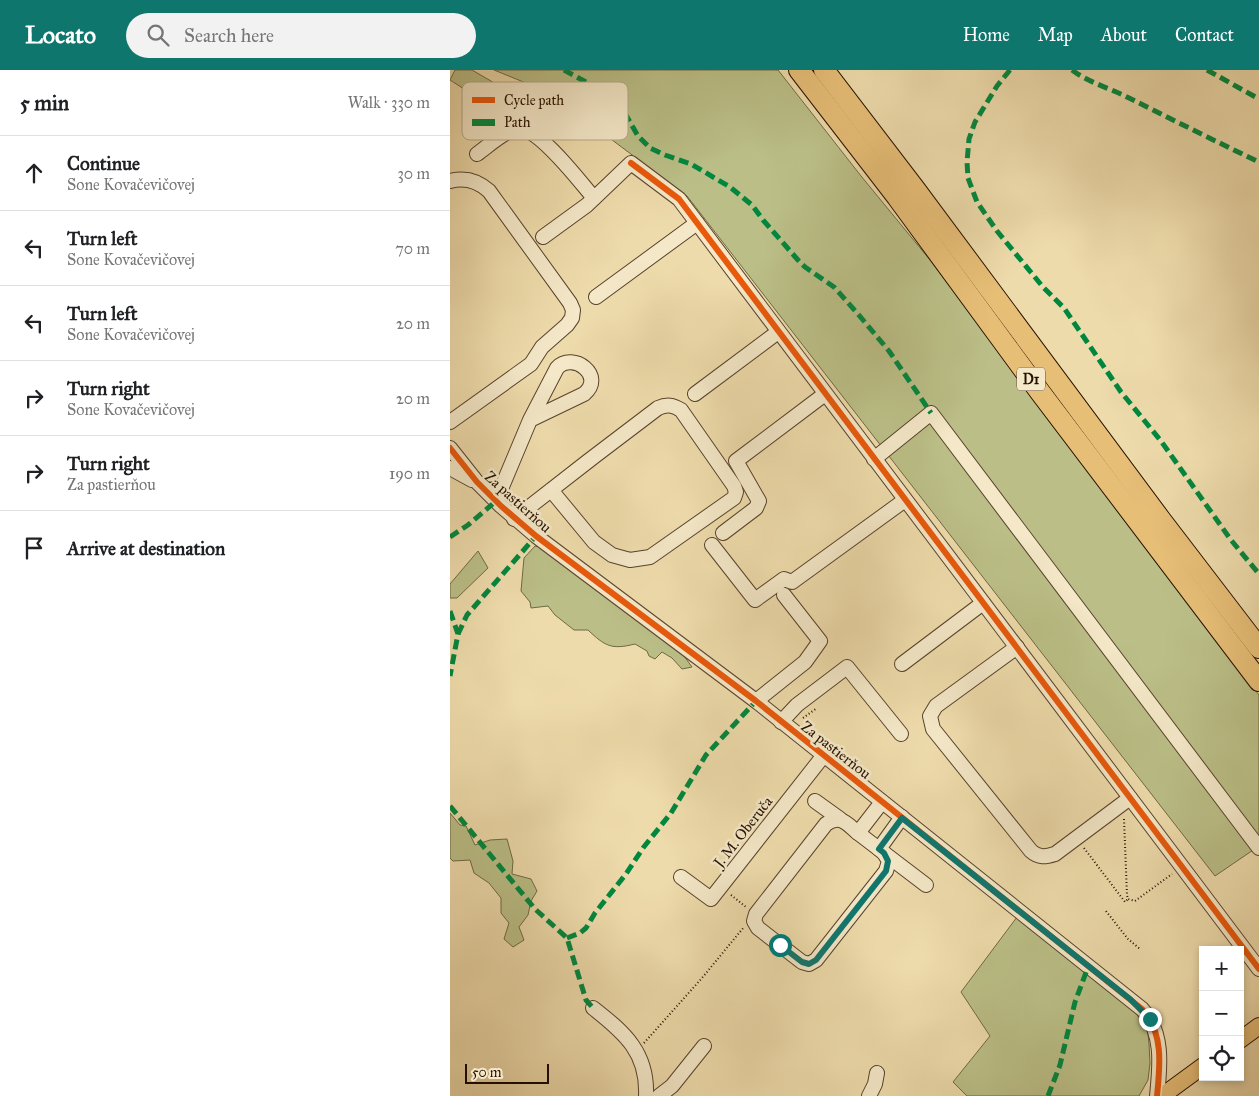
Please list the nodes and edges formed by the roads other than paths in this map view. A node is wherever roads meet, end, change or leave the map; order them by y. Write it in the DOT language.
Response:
graph roads {
  1 [pos="824,70"];
  2 [pos="801,72"];
  3 [pos="496,140"];
  4 [pos="543,140"];
  5 [pos="477,154"];
  6 [pos="450,181"];
  7 [pos="594,198"];
  8 [pos="696,223"];
  9 [pos="543,237"];
  10 [pos="596,297"];
  11 [pos="778,332"];
  12 [pos="695,394"];
  13 [pos="825,394"];
  14 [pos="530,420"];
  15 [pos="450,422"];
  16 [pos="450,448"];
  17 [pos="874,458"];
  18 [pos="450,468"];
  19 [pos="477,482"];
  20 [pos="551,490"];
  21 [pos="905,500"];
  22 [pos="496,501"];
  23 [pos="514,518"];
  24 [pos="723,533"];
  25 [pos="712,545"];
  26 [pos="784,594"];
  27 [pos="983,603"];
  28 [pos="1016,647"];
  29 [pos="1259,648"];
  30 [pos="902,664"];
  31 [pos="1259,681"];
  32 [pos="756,702"];
  33 [pos="781,722"];
  34 [pos="901,734"];
  35 [pos="824,755"];
  36 [pos="815,801"];
  37 [pos="1127,801"];
  38 [pos="882,802"];
  39 [pos="902,818"];
  40 [pos="840,819"];
  41 [pos="858,833"];
  42 [pos="1259,848"];
  43 [pos="882,851"];
  44 [pos="681,876"];
  45 [pos="926,885"];
  46 [pos="1259,969"];
  47 [pos="593,1008"];
  48 [pos="1259,1026"];
  49 [pos="1244,1037"];
  50 [pos="704,1046"];
  51 [pos="1199,1069"];
  52 [pos="877,1073"];
  53 [pos="646,1096"];
  54 [pos="659,1096"];
  55 [pos="869,1096"];
  56 [pos="1157,1096"];
  57 [pos="1162,1096"];
  1 -- 29 [label="highway, D1"];
  2 -- 31 [label="highway, D1"];
  3 -- 5 [label="street"];
  4 -- 7 [label="street"];
  6 -- 15 [label="street"];
  7 -- 8 [label="street"];
  7 -- 9 [label="street"];
  8 -- 10 [label="street"];
  8 -- 11 [label="street"];
  11 -- 12 [label="street"];
  11 -- 13 [label="street"];
  13 -- 17 [label="street"];
  13 -- 24 [label="street"];
  14 -- 14 [label="street"];
  14 -- 22 [label="street"];
  16 -- 19 [label="street, Za pastierňou"];
  17 -- 21 [label="street"];
  17 -- 42 [label="street"];
  18 -- 19 [label="street"];
  19 -- 22 [label="street, Za pastierňou"];
  20 -- 20 [label="street"];
  20 -- 23 [label="street"];
  21 -- 25 [label="street"];
  21 -- 27 [label="street"];
  22 -- 23 [label="street, Za pastierňou"];
  23 -- 32 [label="street, Za pastierňou"];
  26 -- 32 [label="street"];
  27 -- 28 [label="street"];
  27 -- 30 [label="street"];
  28 -- 37 [label="street"];
  28 -- 37 [label="street"];
  32 -- 33 [label="street, Za pastierňou"];
  33 -- 34 [label="street"];
  33 -- 35 [label="street, Za pastierňou"];
  35 -- 38 [label="street, Za pastierňou"];
  35 -- 44 [label="street, J. M. Oberuča"];
  36 -- 40 [label="street"];
  37 -- 46 [label="street"];
  38 -- 39 [label="street, Za pastierňou"];
  38 -- 41 [label="street"];
  39 -- 43 [label="street"];
  39 -- 56 [label="street, Za pastierňou"];
  40 -- 41 [label="street"];
  40 -- 43 [label="street"];
  41 -- 43 [label="street"];
  43 -- 45 [label="street"];
  47 -- 53 [label="street"];
  48 -- 49 [label="main road"];
  50 -- 54 [label="street"];
  51 -- 57 [label="main road"];
  52 -- 55 [label="street"];
}
